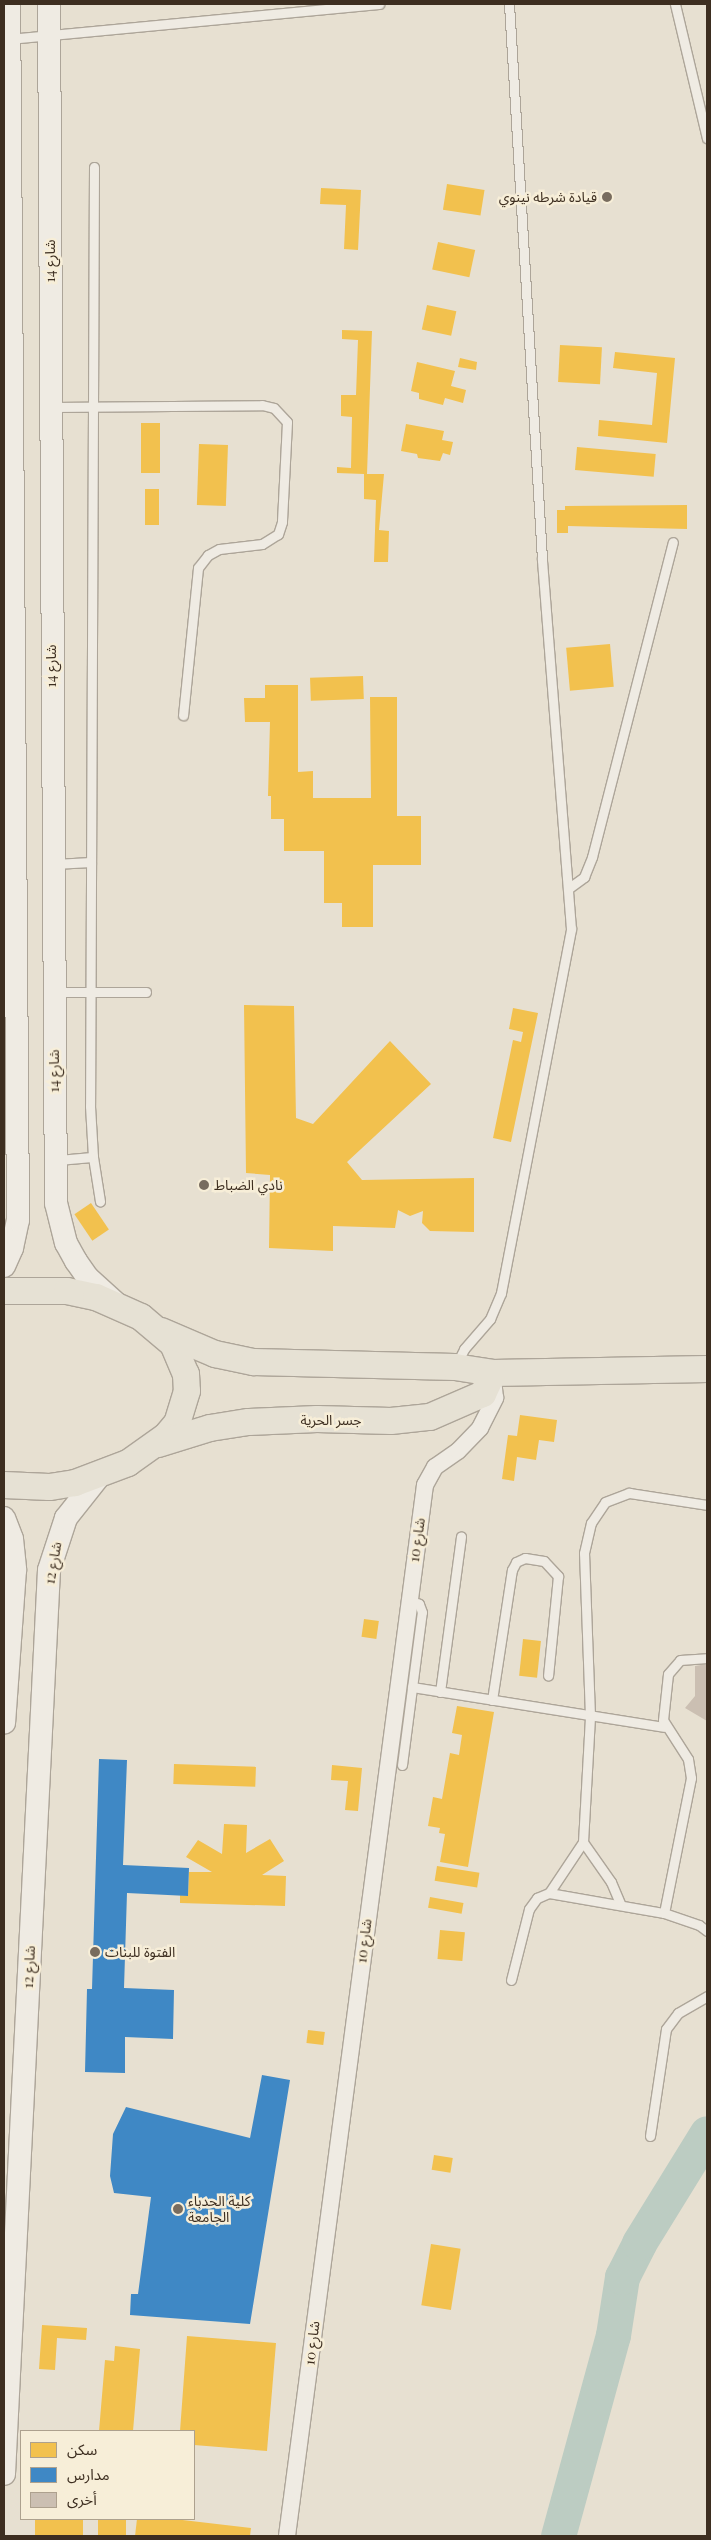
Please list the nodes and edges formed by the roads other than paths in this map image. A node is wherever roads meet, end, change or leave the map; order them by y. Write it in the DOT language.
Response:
graph roads {
  1 [pos="9,4"];
  2 [pos="49,4"];
  3 [pos="379,4"];
  4 [pos="509,4"];
  5 [pos="675,4"];
  6 [pos="50,38"];
  7 [pos="8,39"];
  8 [pos="707,138"];
  9 [pos="94,167"];
  10 [pos="92,406"];
  11 [pos="50,407"];
  12 [pos="673,542"];
  13 [pos="9,695"];
  14 [pos="183,715"];
  15 [pos="91,862"];
  16 [pos="52,864"];
  17 [pos="569,888"];
  18 [pos="54,992"];
  19 [pos="92,992"];
  20 [pos="146,992"];
  21 [pos="93,1157"];
  22 [pos="54,1160"];
  23 [pos="100,1201"];
  24 [pos="4,1266"];
  25 [pos="4,1291"];
  26 [pos="120,1306"];
  27 [pos="161,1331"];
  28 [pos="455,1367"];
  29 [pos="702,1370"];
  30 [pos="493,1373"];
  31 [pos="153,1446"];
  32 [pos="100,1475"];
  33 [pos="4,1484"];
  34 [pos="707,1505"];
  35 [pos="4,1518"];
  36 [pos="461,1536"];
  37 [pos="408,1599"];
  38 [pos="707,1658"];
  39 [pos="548,1676"];
  40 [pos="412,1687"];
  41 [pos="440,1692"];
  42 [pos="492,1700"];
  43 [pos="590,1716"];
  44 [pos="4,1723"];
  45 [pos="664,1727"];
  46 [pos="402,1765"];
  47 [pos="583,1842"];
  48 [pos="549,1893"];
  49 [pos="621,1905"];
  50 [pos="664,1913"];
  51 [pos="707,1931"];
  52 [pos="511,1980"];
  53 [pos="707,1996"];
  54 [pos="650,2136"];
  55 [pos="9,2213"];
  56 [pos="4,2474"];
  57 [pos="286,2536"];
  1 -- 7 [label="street"];
  2 -- 6 [label="street, شارع 14"];
  3 -- 6 [label="lane"];
  4 -- 17 [label="lane"];
  5 -- 8 [label="lane"];
  6 -- 7 [label="lane"];
  6 -- 11 [label="street, شارع 14"];
  7 -- 13 [label="street"];
  9 -- 10 [label="lane"];
  10 -- 11 [label="lane"];
  10 -- 14 [label="lane"];
  10 -- 15 [label="lane"];
  11 -- 16 [label="street, شارع 14"];
  12 -- 17 [label="lane"];
  13 -- 24 [label="street"];
  15 -- 16 [label="lane"];
  15 -- 19 [label="lane"];
  16 -- 18 [label="street, شارع 14"];
  17 -- 28 [label="lane"];
  18 -- 19 [label="lane"];
  18 -- 22 [label="street, شارع 14"];
  19 -- 20 [label="lane"];
  19 -- 21 [label="lane"];
  21 -- 22 [label="lane"];
  21 -- 23 [label="lane"];
  22 -- 26 [label="street, شارع 14"];
  25 -- 26 [label="main road"];
  26 -- 27 [label="main road"];
  27 -- 28 [label="main road"];
  27 -- 31 [label="main road"];
  28 -- 30 [label="main road"];
  29 -- 30 [label="main road"];
  30 -- 31 [label="main road, جسر الحرية"];
  30 -- 37 [label="street, شارع 10"];
  31 -- 32 [label="main road"];
  32 -- 33 [label="main road"];
  32 -- 55 [label="street, شارع 12"];
  34 -- 43 [label="lane"];
  35 -- 44 [label="street"];
  36 -- 41 [label="lane"];
  37 -- 40 [label="lane"];
  37 -- 57 [label="street, شارع 10"];
  38 -- 45 [label="lane"];
  39 -- 42 [label="lane"];
  40 -- 41 [label="lane"];
  40 -- 46 [label="lane"];
  41 -- 42 [label="lane"];
  42 -- 43 [label="lane"];
  43 -- 45 [label="lane"];
  43 -- 47 [label="lane"];
  45 -- 50 [label="lane"];
  47 -- 48 [label="lane"];
  47 -- 49 [label="lane"];
  48 -- 49 [label="lane"];
  48 -- 52 [label="lane"];
  49 -- 50 [label="lane"];
  50 -- 51 [label="lane"];
  53 -- 54 [label="lane"];
  55 -- 56 [label="street, شارع 12"];
}
